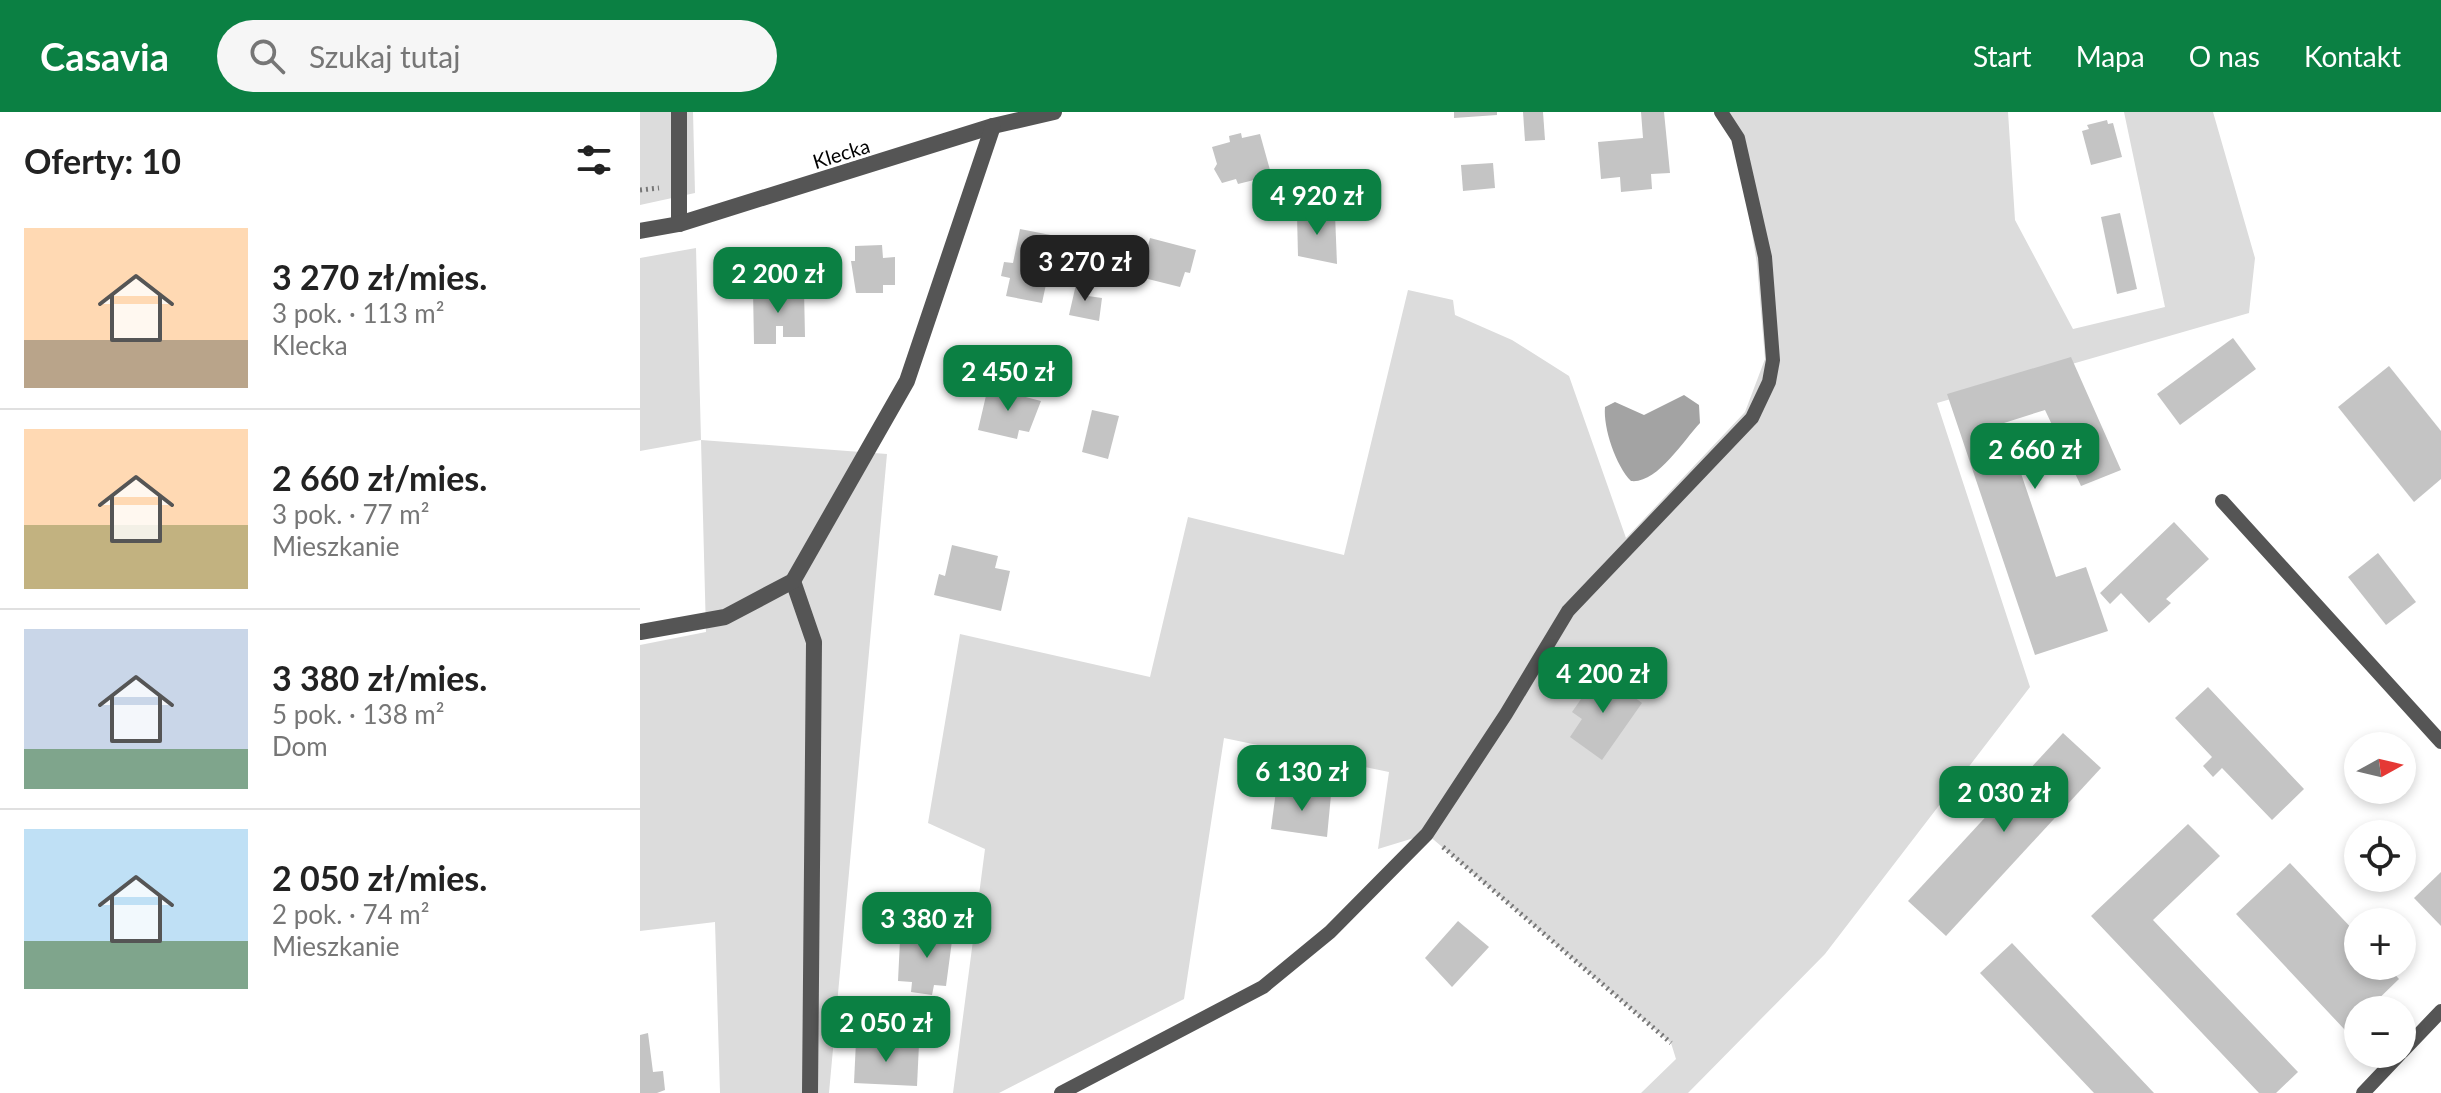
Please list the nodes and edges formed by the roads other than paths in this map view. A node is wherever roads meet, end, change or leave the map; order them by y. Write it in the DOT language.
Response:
graph roads {
  1 [pos="679,112"];
  2 [pos="1054,112"];
  3 [pos="1721,112"];
  4 [pos="993,126"];
  5 [pos="679,224"];
  6 [pos="640,231"];
  7 [pos="2222,501"];
  8 [pos="793,581"];
  9 [pos="640,632"];
  10 [pos="2441,742"];
  11 [pos="2441,1011"];
  12 [pos="2416,1037"];
  13 [pos="2387,1068"];
  14 [pos="810,1093"];
  15 [pos="1061,1093"];
  16 [pos="2363,1093"];
  1 -- 5 [label="street"];
  2 -- 4 [label="street, Klecka"];
  3 -- 15 [label="lane"];
  4 -- 5 [label="street, Klecka"];
  4 -- 8 [label="street"];
  5 -- 6 [label="street, Klecka"];
  7 -- 10 [label="lane"];
  8 -- 9 [label="street"];
  8 -- 14 [label="street"];
  11 -- 12 [label="lane"];
  13 -- 16 [label="lane"];
}
